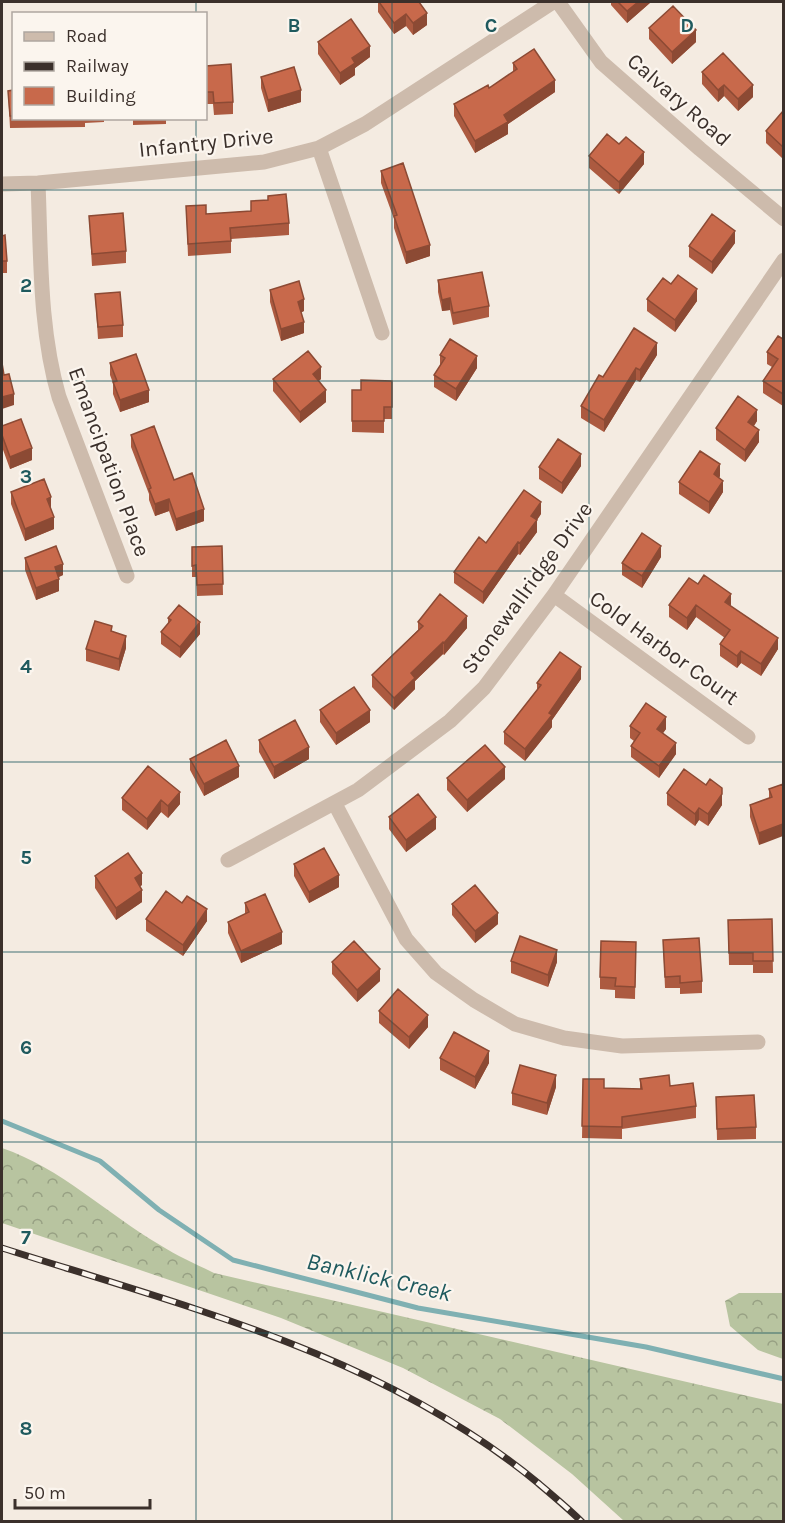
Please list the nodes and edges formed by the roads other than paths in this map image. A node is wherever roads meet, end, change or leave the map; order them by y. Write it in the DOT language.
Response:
graph roads {
  1 [pos="553,2"];
  2 [pos="558,2"];
  3 [pos="319,148"];
  4 [pos="38,183"];
  5 [pos="2,184"];
  6 [pos="783,219"];
  7 [pos="783,260"];
  8 [pos="382,333"];
  9 [pos="127,576"];
  10 [pos="554,595"];
  11 [pos="748,737"];
  12 [pos="335,804"];
  13 [pos="228,860"];
  14 [pos="758,1042"];
  1 -- 3 [label="street, Infantry Drive"];
  2 -- 6 [label="street, Calvary Road"];
  3 -- 4 [label="street, Infantry Drive"];
  3 -- 8 [label="street"];
  4 -- 5 [label="street, Infantry Drive"];
  4 -- 9 [label="street, Emancipation Place"];
  7 -- 10 [label="street, Stonewallridge Drive"];
  10 -- 11 [label="street, Cold Harbor Court"];
  10 -- 12 [label="street, Stonewallridge Drive"];
  12 -- 13 [label="street, Stonewallridge Drive"];
  12 -- 14 [label="street"];
}
